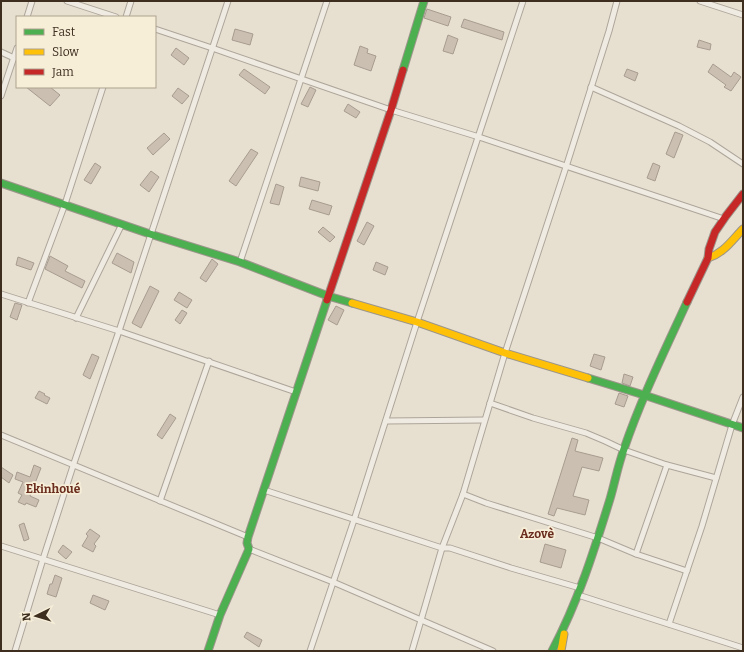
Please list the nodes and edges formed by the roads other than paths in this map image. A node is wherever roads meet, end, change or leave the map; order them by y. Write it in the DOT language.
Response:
graph roads {
  1 [pos="32,1"];
  2 [pos="67,1"];
  3 [pos="131,1"];
  4 [pos="228,1"];
  5 [pos="327,1"];
  6 [pos="424,1"];
  7 [pos="523,1"];
  8 [pos="616,1"];
  9 [pos="700,1"];
  10 [pos="743,15"];
  11 [pos="27,16"];
  12 [pos="113,16"];
  13 [pos="126,16"];
  14 [pos="156,29"];
  15 [pos="212,48"];
  16 [pos="16,51"];
  17 [pos="1,52"];
  18 [pos="14,58"];
  19 [pos="302,79"];
  20 [pos="591,87"];
  21 [pos="103,88"];
  22 [pos="1,96"];
  23 [pos="391,110"];
  24 [pos="479,137"];
  25 [pos="743,164"];
  26 [pos="566,167"];
  27 [pos="1,183"];
  28 [pos="743,194"];
  29 [pos="65,204"];
  30 [pos="724,219"];
  31 [pos="122,224"];
  32 [pos="743,229"];
  33 [pos="150,234"];
  34 [pos="708,258"];
  35 [pos="240,262"];
  36 [pos="1,294"];
  37 [pos="328,296"];
  38 [pos="28,303"];
  39 [pos="76,318"];
  40 [pos="417,322"];
  41 [pos="119,331"];
  42 [pos="505,353"];
  43 [pos="209,361"];
  44 [pos="296,392"];
  45 [pos="644,395"];
  46 [pos="743,397"];
  47 [pos="490,403"];
  48 [pos="484,420"];
  49 [pos="386,421"];
  50 [pos="732,425"];
  51 [pos="743,428"];
  52 [pos="1,435"];
  53 [pos="624,450"];
  54 [pos="667,465"];
  55 [pos="73,466"];
  56 [pos="716,478"];
  57 [pos="264,490"];
  58 [pos="463,494"];
  59 [pos="160,501"];
  60 [pos="354,520"];
  61 [pos="248,537"];
  62 [pos="598,538"];
  63 [pos="1,546"];
  64 [pos="442,548"];
  65 [pos="249,549"];
  66 [pos="636,554"];
  67 [pos="43,559"];
  68 [pos="687,571"];
  69 [pos="333,582"];
  70 [pos="579,592"];
  71 [pos="220,615"];
  72 [pos="422,620"];
  73 [pos="669,624"];
  74 [pos="566,625"];
  75 [pos="743,648"];
  76 [pos="15,651"];
  77 [pos="208,651"];
  78 [pos="310,651"];
  79 [pos="412,651"];
  80 [pos="493,651"];
  81 [pos="552,651"];
  82 [pos="561,651"];
  1 -- 11 [label="street"];
  2 -- 12 [label="street"];
  3 -- 13 [label="street"];
  4 -- 15 [label="street"];
  5 -- 19 [label="street"];
  6 -- 23 [label="street"];
  7 -- 24 [label="street"];
  8 -- 20 [label="street"];
  9 -- 10 [label="street"];
  14 -- 15 [label="street"];
  15 -- 19 [label="street"];
  15 -- 33 [label="street"];
  16 -- 18 [label="street"];
  17 -- 18 [label="street"];
  18 -- 22 [label="street"];
  19 -- 23 [label="street"];
  19 -- 35 [label="street"];
  20 -- 25 [label="street"];
  20 -- 26 [label="street"];
  21 -- 29 [label="street"];
  23 -- 24 [label="street"];
  23 -- 37 [label="street"];
  24 -- 26 [label="street"];
  24 -- 40 [label="street"];
  26 -- 30 [label="street"];
  26 -- 42 [label="street"];
  27 -- 29 [label="street"];
  28 -- 30 [label="street"];
  29 -- 31 [label="street"];
  29 -- 38 [label="street"];
  30 -- 34 [label="street"];
  31 -- 33 [label="street"];
  31 -- 39 [label="street"];
  32 -- 34 [label="street"];
  33 -- 35 [label="street"];
  33 -- 41 [label="street"];
  34 -- 45 [label="street"];
  35 -- 37 [label="street"];
  36 -- 38 [label="street"];
  37 -- 40 [label="street"];
  37 -- 44 [label="street"];
  38 -- 39 [label="street"];
  39 -- 41 [label="street"];
  40 -- 42 [label="street"];
  40 -- 49 [label="street"];
  41 -- 43 [label="street"];
  41 -- 55 [label="street"];
  42 -- 45 [label="street"];
  42 -- 47 [label="street"];
  43 -- 44 [label="street"];
  43 -- 59 [label="street"];
  44 -- 57 [label="street"];
  45 -- 50 [label="street"];
  45 -- 53 [label="street"];
  46 -- 50 [label="street"];
  47 -- 48 [label="street"];
  47 -- 53 [label="street"];
  48 -- 49 [label="street"];
  48 -- 58 [label="street"];
  49 -- 60 [label="street"];
  50 -- 51 [label="street"];
  50 -- 56 [label="street"];
  52 -- 55 [label="street"];
  53 -- 54 [label="street"];
  53 -- 62 [label="street"];
  54 -- 56 [label="street"];
  54 -- 66 [label="street"];
  55 -- 59 [label="street"];
  55 -- 67 [label="street"];
  56 -- 68 [label="street"];
  57 -- 60 [label="street"];
  57 -- 61 [label="street"];
  58 -- 62 [label="street"];
  58 -- 64 [label="street"];
  59 -- 61 [label="street"];
  60 -- 64 [label="street"];
  60 -- 69 [label="street"];
  61 -- 65 [label="street"];
  62 -- 66 [label="street"];
  62 -- 70 [label="street"];
  63 -- 67 [label="street"];
  64 -- 70 [label="street"];
  64 -- 72 [label="street"];
  65 -- 69 [label="street"];
  65 -- 71 [label="street"];
  66 -- 68 [label="street"];
  67 -- 71 [label="street"];
  67 -- 76 [label="street"];
  68 -- 73 [label="street"];
  69 -- 72 [label="street"];
  69 -- 78 [label="street"];
  70 -- 73 [label="street"];
  70 -- 74 [label="street"];
  71 -- 77 [label="street"];
  72 -- 79 [label="street"];
  72 -- 80 [label="street"];
  73 -- 75 [label="street"];
  74 -- 81 [label="street"];
  74 -- 82 [label="street"];
}
